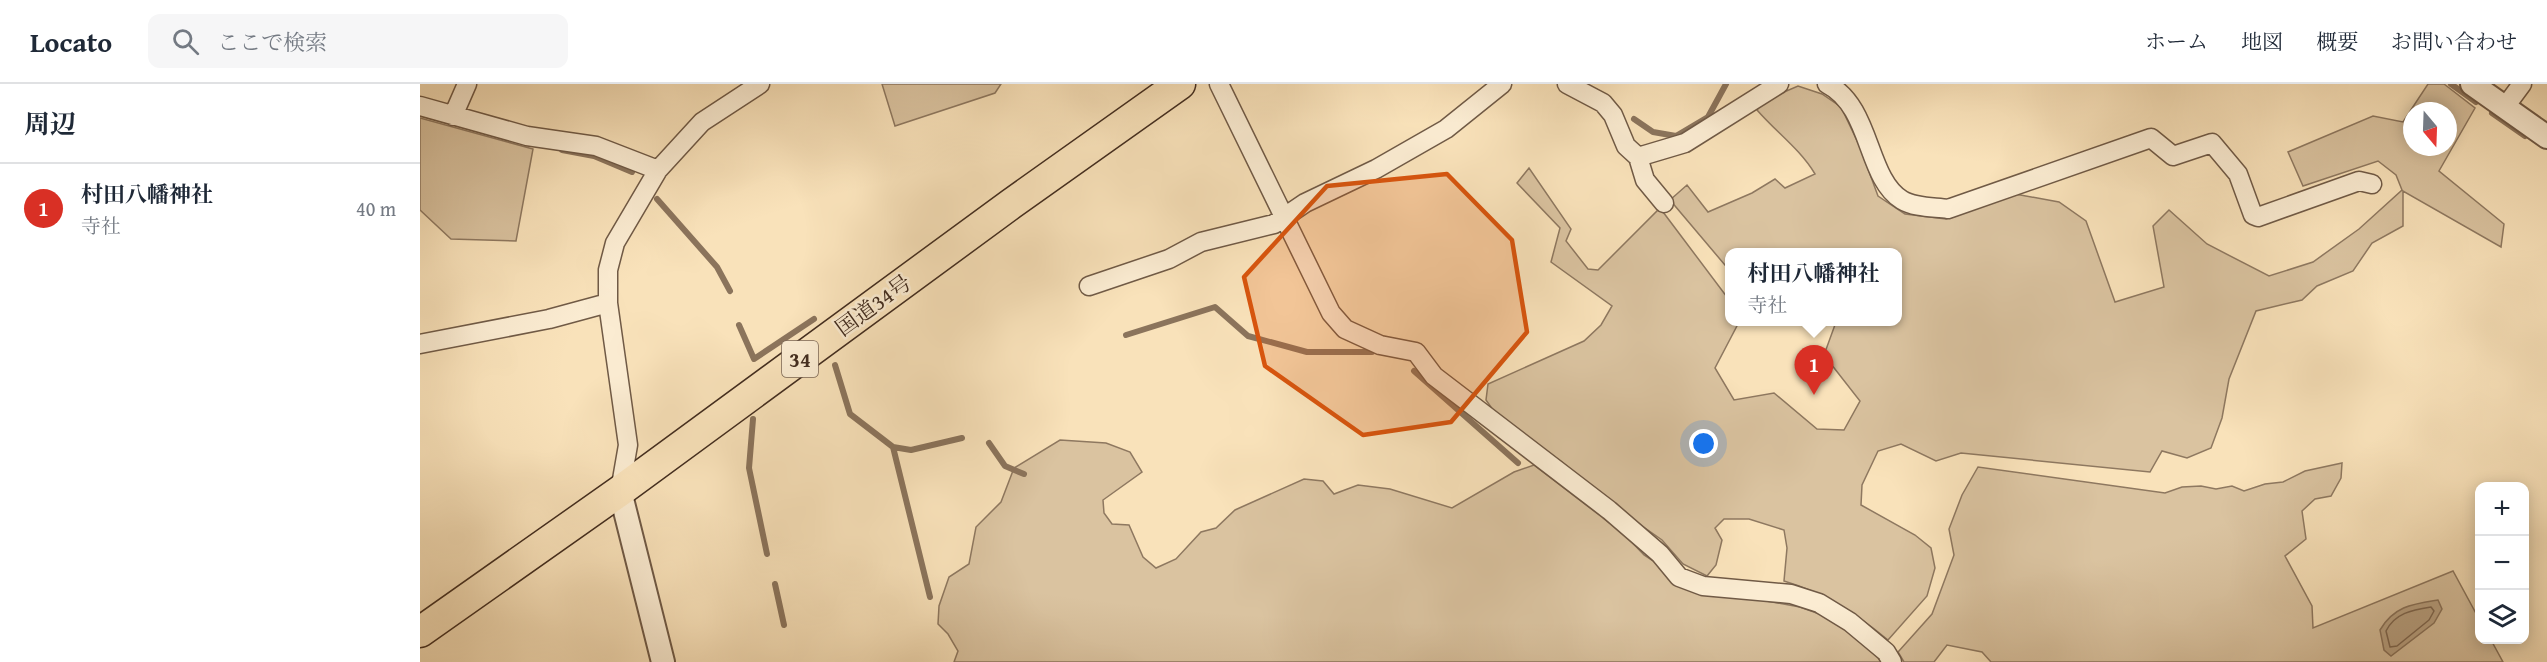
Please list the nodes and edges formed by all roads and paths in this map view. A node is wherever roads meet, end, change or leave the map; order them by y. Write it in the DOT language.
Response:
graph roads {
  1 [pos="467,84"];
  2 [pos="760,84"];
  3 [pos="1180,84"];
  4 [pos="1219,84"];
  5 [pos="1502,84"];
  6 [pos="1567,84"];
  7 [pos="1779,84"];
  8 [pos="1827,84"];
  9 [pos="2472,84"];
  10 [pos="2522,84"];
  11 [pos="420,106"];
  12 [pos="2505,107"];
  13 [pos="453,116"];
  14 [pos="2547,137"];
  15 [pos="1638,157"];
  16 [pos="658,170"];
  17 [pos="2372,184"];
  18 [pos="1664,203"];
  19 [pos="1284,219"];
  20 [pos="1089,286"];
  21 [pos="608,303"];
  22 [pos="420,344"];
  23 [pos="620,491"];
  24 [pos="420,632"];
  25 [pos="663,662"];
  26 [pos="1893,662"];
  1 -- 13 [label="street"];
  2 -- 16 [label="street"];
  3 -- 23 [label="highway, 国道34号 / 34"];
  4 -- 19 [label="street"];
  5 -- 19 [label="street"];
  6 -- 15 [label="street"];
  7 -- 15 [label="street"];
  8 -- 17 [label="street"];
  9 -- 12 [label="street"];
  10 -- 12 [label="street"];
  11 -- 13 [label="street"];
  12 -- 14 [label="street"];
  13 -- 16 [label="street"];
  15 -- 18 [label="street"];
  16 -- 21 [label="street"];
  19 -- 20 [label="street"];
  19 -- 26 [label="street"];
  21 -- 22 [label="street"];
  21 -- 23 [label="street"];
  23 -- 24 [label="highway, 国道34号 / 34"];
  23 -- 25 [label="street"];
}
